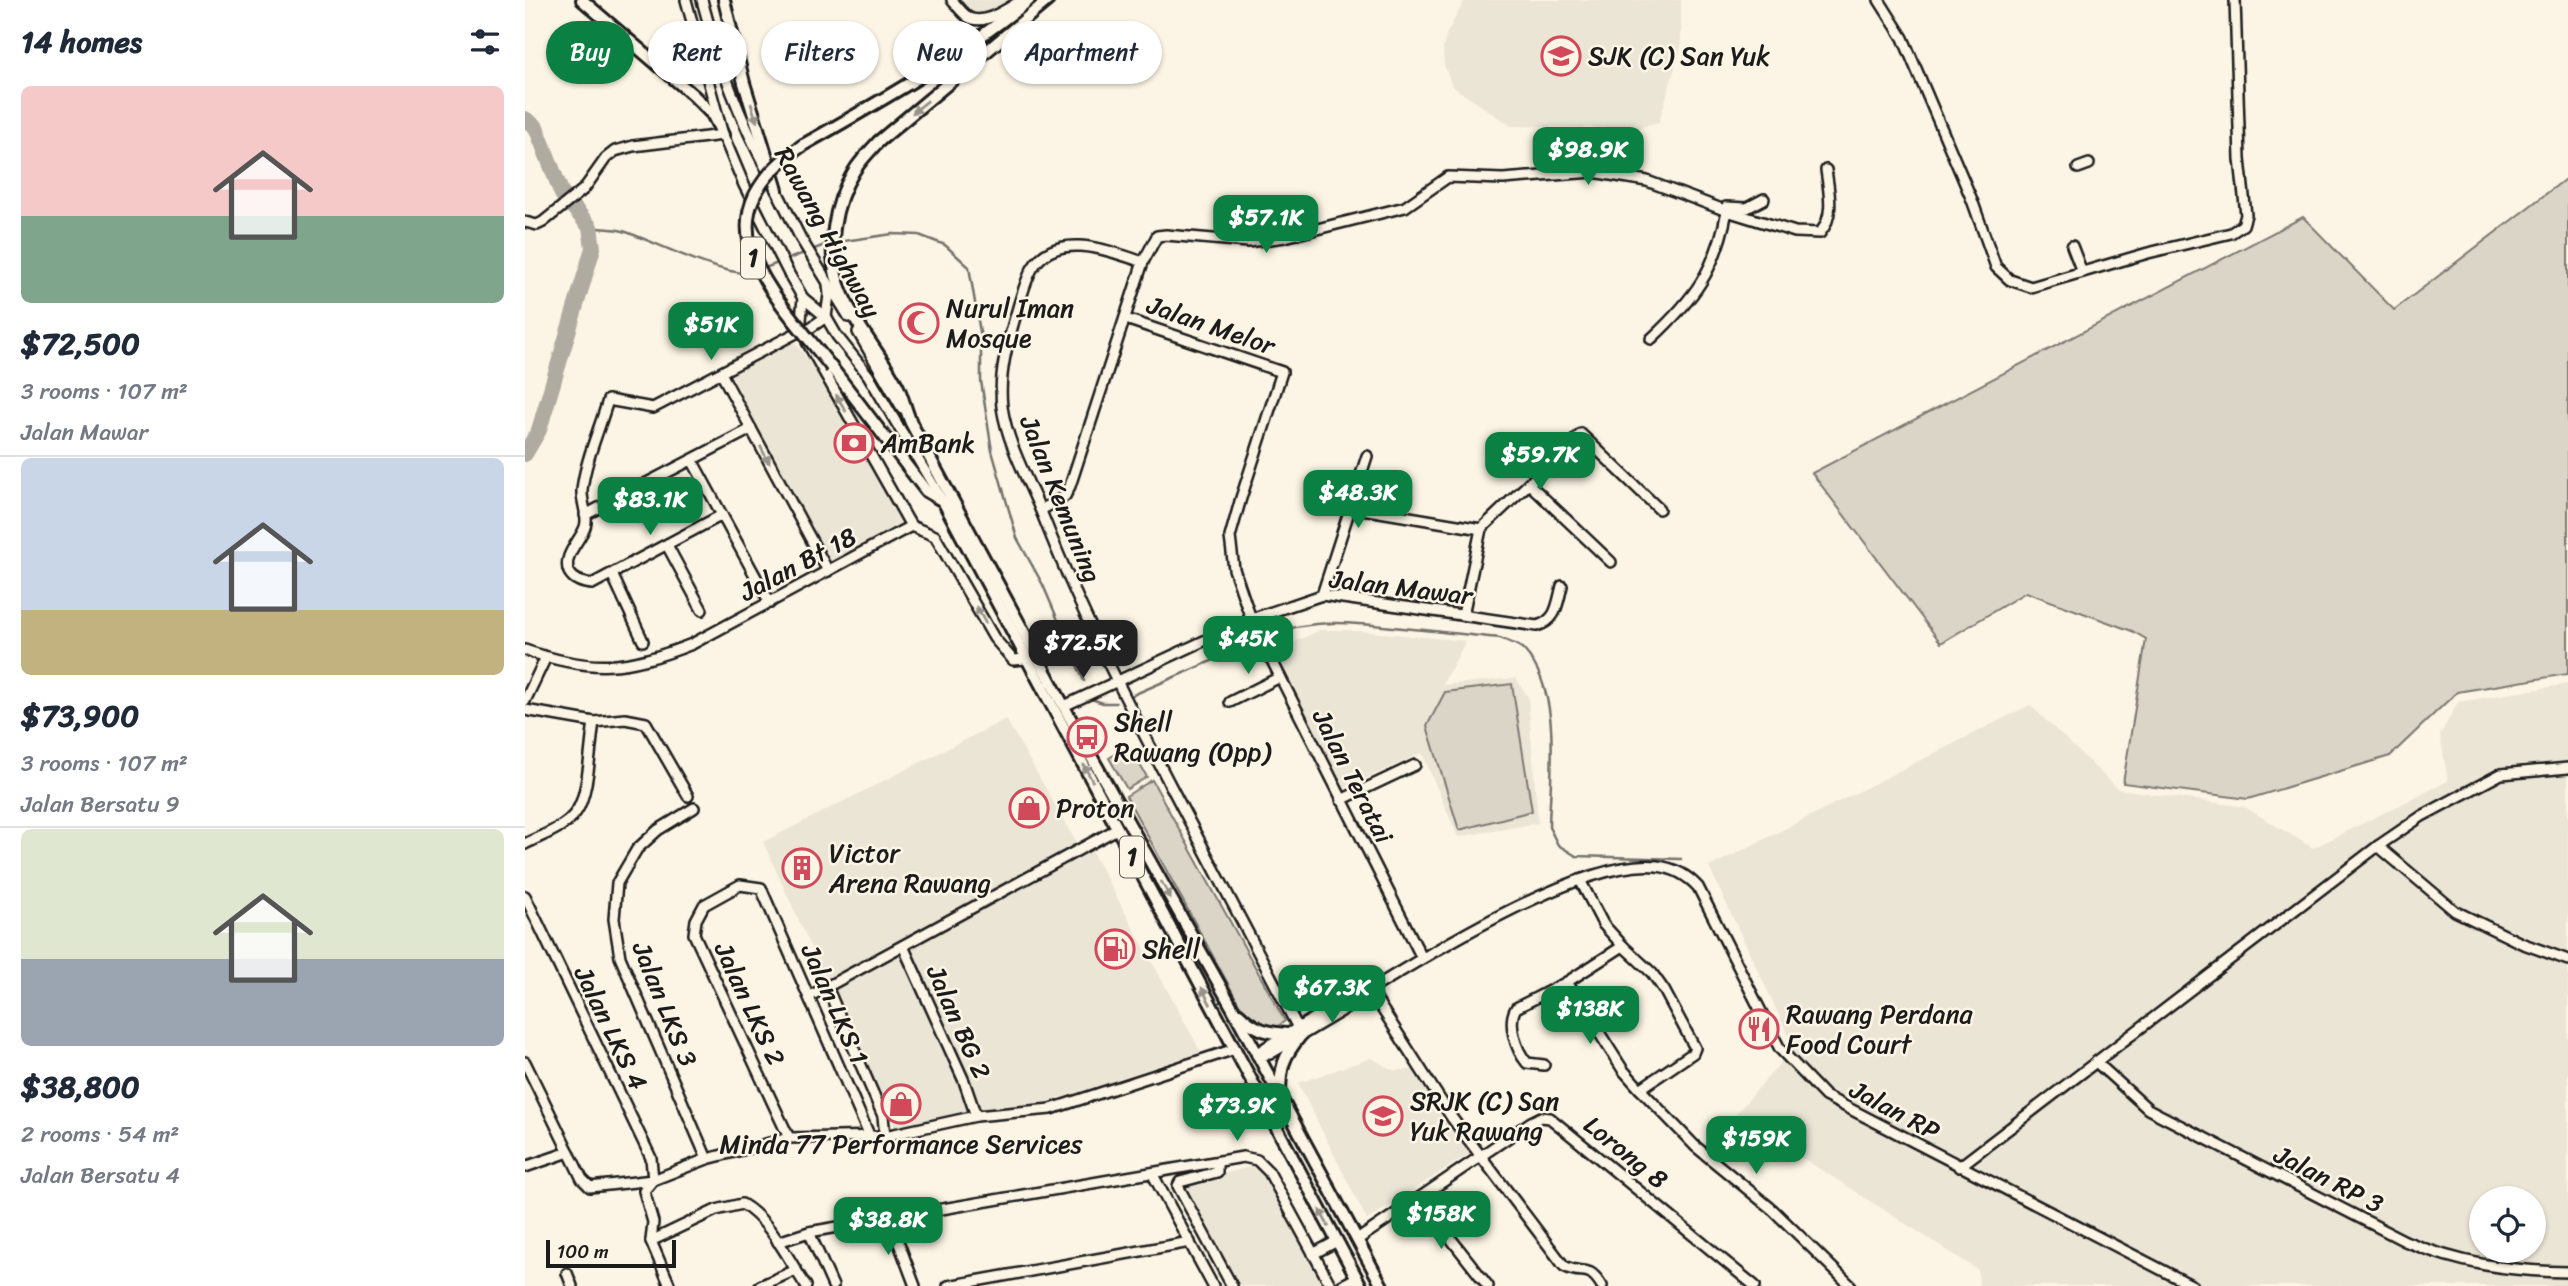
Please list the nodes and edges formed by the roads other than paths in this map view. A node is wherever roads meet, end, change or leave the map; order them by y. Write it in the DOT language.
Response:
graph roads {
  1 [pos="582,0"];
  2 [pos="686,0"];
  3 [pos="702,0"];
  4 [pos="724,0"];
  5 [pos="952,0"];
  6 [pos="1022,0"];
  7 [pos="1029,0"];
  8 [pos="1048,0"];
  9 [pos="1879,0"];
  10 [pos="2235,0"];
  11 [pos="723,135"];
  12 [pos="2089,164"];
  13 [pos="2078,168"];
  14 [pos="1826,170"];
  15 [pos="777,190"];
  16 [pos="1764,199"];
  17 [pos="1724,210"];
  18 [pos="525,222"];
  19 [pos="2072,246"];
  20 [pos="1143,262"];
  21 [pos="2082,272"];
  22 [pos="828,284"];
  23 [pos="803,298"];
  24 [pos="826,317"];
  25 [pos="1126,319"];
  26 [pos="800,331"];
  27 [pos="1651,339"];
  28 [pos="1282,372"];
  29 [pos="721,373"];
  30 [pos="911,423"];
  31 [pos="751,429"];
  32 [pos="1367,456"];
  33 [pos="692,460"];
  34 [pos="1528,483"];
  35 [pos="943,501"];
  36 [pos="1350,507"];
  37 [pos="1659,509"];
  38 [pos="1041,510"];
  39 [pos="585,515"];
  40 [pos="722,515"];
  41 [pos="912,526"];
  42 [pos="1481,529"];
  43 [pos="667,545"];
  44 [pos="1611,562"];
  45 [pos="828,572"];
  46 [pos="612,574"];
  47 [pos="1562,586"];
  48 [pos="1321,595"];
  49 [pos="769,603"];
  50 [pos="702,610"];
  51 [pos="1463,615"];
  52 [pos="1251,619"];
  53 [pos="643,641"];
  54 [pos="525,650"];
  55 [pos="545,657"];
  56 [pos="1026,659"];
  57 [pos="1280,677"];
  58 [pos="1115,680"];
  59 [pos="525,701"];
  60 [pos="1230,702"];
  61 [pos="1064,706"];
  62 [pos="525,710"];
  63 [pos="594,722"];
  64 [pos="1415,765"];
  65 [pos="2568,768"];
  66 [pos="688,796"];
  67 [pos="1341,800"];
  68 [pos="694,808"];
  69 [pos="1117,829"];
  70 [pos="525,844"];
  71 [pos="2378,846"];
  72 [pos="1580,880"];
  73 [pos="761,888"];
  74 [pos="525,896"];
  75 [pos="903,946"];
  76 [pos="1623,946"];
  77 [pos="1422,958"];
  78 [pos="2568,960"];
  79 [pos="1567,982"];
  80 [pos="827,987"];
  81 [pos="1370,990"];
  82 [pos="810,996"];
  83 [pos="1232,1007"];
  84 [pos="1300,1032"];
  85 [pos="1287,1034"];
  86 [pos="1227,1036"];
  87 [pos="1235,1049"];
  88 [pos="1257,1055"];
  89 [pos="525,1062"];
  90 [pos="2096,1062"];
  91 [pos="1544,1065"];
  92 [pos="1250,1078"];
  93 [pos="529,1081"];
  94 [pos="1640,1089"];
  95 [pos="1280,1099"];
  96 [pos="976,1116"];
  97 [pos="885,1136"];
  98 [pos="870,1137"];
  99 [pos="789,1138"];
  100 [pos="569,1152"];
  101 [pos="1480,1157"];
  102 [pos="707,1160"];
  103 [pos="1217,1162"];
  104 [pos="525,1167"];
  105 [pos="1959,1167"];
  106 [pos="1152,1173"];
  107 [pos="653,1180"];
  108 [pos="1419,1198"];
  109 [pos="889,1217"];
  110 [pos="809,1232"];
  111 [pos="1357,1240"];
  112 [pos="651,1241"];
  113 [pos="1337,1241"];
  114 [pos="778,1242"];
  115 [pos="1190,1242"];
  116 [pos="1313,1254"];
  117 [pos="796,1270"];
  118 [pos="2568,1272"];
  119 [pos="567,1273"];
  120 [pos="1358,1282"];
  121 [pos="572,1286"];
  122 [pos="670,1286"];
  123 [pos="760,1286"];
  124 [pos="806,1286"];
  125 [pos="833,1286"];
  126 [pos="915,1286"];
  127 [pos="948,1286"];
  128 [pos="1213,1286"];
  129 [pos="1233,1286"];
  130 [pos="1331,1286"];
  131 [pos="1341,1286"];
  132 [pos="1382,1286"];
  133 [pos="1488,1286"];
  134 [pos="1602,1286"];
  135 [pos="1755,1286"];
  136 [pos="1851,1286"];
  137 [pos="2193,1286"];
  1 -- 11 [label="main road"];
  2 -- 11 [label="street, Rawang Highway"];
  3 -- 15 [label="street, Rawang Highway"];
  4 -- 15 [label="main road, one-way"];
  5 -- 6 [label="street"];
  7 -- 35 [label="main road, 1, bridge"];
  8 -- 30 [label="main road, one-way"];
  9 -- 21 [label="street"];
  10 -- 21 [label="street"];
  11 -- 18 [label="street"];
  11 -- 23 [label="street, Rawang Highway"];
  12 -- 13 [label="street"];
  14 -- 17 [label="street"];
  15 -- 22 [label="street, Rawang Highway"];
  16 -- 17 [label="street"];
  17 -- 20 [label="street"];
  17 -- 27 [label="street"];
  19 -- 21 [label="street"];
  20 -- 25 [label="street"];
  20 -- 38 [label="street, Jalan Kemuning"];
  22 -- 24 [label="street"];
  22 -- 30 [label="street, Rawang Highway"];
  23 -- 24 [label="street, Rawang Highway"];
  23 -- 26 [label="street"];
  24 -- 26 [label="street"];
  24 -- 35 [label="street, Rawang Highway"];
  25 -- 28 [label="street, Jalan Melor"];
  25 -- 38 [label="street"];
  26 -- 29 [label="street"];
  41 -- 26 [label="street, one-way"];
  28 -- 52 [label="street, Jalan Teratai"];
  29 -- 31 [label="street"];
  29 -- 39 [label="street"];
  30 -- 61 [label="main road, Rawang Highway / 1"];
  31 -- 33 [label="street"];
  31 -- 45 [label="street, one-way"];
  32 -- 36 [label="street"];
  33 -- 39 [label="street"];
  33 -- 40 [label="street"];
  34 -- 37 [label="street"];
  34 -- 42 [label="street"];
  34 -- 44 [label="street"];
  35 -- 56 [label="main road, Rawang Highway / 1"];
  36 -- 42 [label="street"];
  36 -- 48 [label="street"];
  38 -- 58 [label="street, Jalan Kemuning"];
  39 -- 46 [label="street"];
  40 -- 43 [label="street"];
  40 -- 49 [label="street"];
  41 -- 45 [label="street, Jalan Bt 18"];
  56 -- 41 [label="street, one-way"];
  42 -- 51 [label="street"];
  43 -- 46 [label="street"];
  43 -- 50 [label="street"];
  45 -- 49 [label="street, Jalan Bt 18"];
  46 -- 53 [label="street"];
  47 -- 51 [label="street, Jalan Mawar"];
  48 -- 51 [label="street, Jalan Mawar"];
  48 -- 52 [label="street, Jalan Mawar"];
  49 -- 55 [label="street, Jalan Bt 18"];
  52 -- 57 [label="street, Jalan Teratai"];
  52 -- 58 [label="street, Jalan Mawar"];
  54 -- 55 [label="street, Jalan Bt 18"];
  55 -- 59 [label="street"];
  69 -- 56 [label="main road, Rawang Highway / 1, one-way"];
  57 -- 60 [label="street"];
  57 -- 67 [label="street, Jalan Teratai"];
  58 -- 61 [label="street, Jalan Mawar"];
  58 -- 84 [label="street, Jalan Kemuning"];
  61 -- 83 [label="main road, Rawang Highway / 1, one-way"];
  62 -- 63 [label="street"];
  63 -- 66 [label="street"];
  63 -- 70 [label="street"];
  64 -- 67 [label="street"];
  65 -- 71 [label="street"];
  67 -- 77 [label="street, Jalan Teratai"];
  68 -- 102 [label="street, Jalan LKS 3"];
  69 -- 75 [label="street"];
  86 -- 69 [label="main road, Rawang Highway / 1, one-way"];
  71 -- 78 [label="street"];
  71 -- 90 [label="street"];
  72 -- 76 [label="street"];
  72 -- 77 [label="street"];
  72 -- 105 [label="street, Jalan RP"];
  73 -- 82 [label="street, Jalan LKS 1"];
  73 -- 99 [label="street, Jalan LKS 2"];
  74 -- 107 [label="street, Jalan LKS 4"];
  75 -- 80 [label="street"];
  75 -- 96 [label="street, Jalan BG 2"];
  76 -- 79 [label="street"];
  76 -- 94 [label="street"];
  77 -- 81 [label="street"];
  79 -- 91 [label="street"];
  79 -- 94 [label="street"];
  80 -- 82 [label="street"];
  80 -- 97 [label="street"];
  81 -- 84 [label="street"];
  81 -- 101 [label="street"];
  82 -- 98 [label="street, Jalan LKS 1"];
  83 -- 85 [label="main road"];
  83 -- 88 [label="main road, Rawang Highway / 1"];
  84 -- 85 [label="street"];
  84 -- 88 [label="street"];
  84 -- 95 [label="main road"];
  85 -- 88 [label="street"];
  86 -- 87 [label="main road, Rawang Highway / 1"];
  86 -- 88 [label="main road"];
  87 -- 92 [label="main road, Rawang Highway / 1"];
  87 -- 96 [label="street"];
  88 -- 92 [label="main road"];
  88 -- 95 [label="main road, Rawang Highway / 1"];
  89 -- 93 [label="street"];
  90 -- 105 [label="street"];
  90 -- 118 [label="street, Jalan RP 3"];
  113 -- 92 [label="main road, Rawang Highway / 1, one-way"];
  93 -- 100 [label="street"];
  94 -- 136 [label="street"];
  95 -- 111 [label="main road, Rawang Highway / 1"];
  96 -- 97 [label="street"];
  97 -- 98 [label="street"];
  98 -- 99 [label="street"];
  99 -- 102 [label="street"];
  100 -- 104 [label="street"];
  100 -- 107 [label="street"];
  101 -- 108 [label="street, Lorong 8"];
  101 -- 134 [label="street"];
  101 -- 135 [label="street, Lorong 8"];
  102 -- 107 [label="street"];
  103 -- 106 [label="street"];
  103 -- 116 [label="street"];
  103 -- 129 [label="street"];
  105 -- 137 [label="street, Jalan RP"];
  106 -- 109 [label="street"];
  106 -- 115 [label="street"];
  107 -- 112 [label="street, Jalan LKS 4"];
  108 -- 111 [label="street, Lorong 8"];
  108 -- 133 [label="street"];
  109 -- 110 [label="street"];
  109 -- 126 [label="street"];
  110 -- 114 [label="street"];
  110 -- 125 [label="street"];
  111 -- 132 [label="main road, Rawang Highway / 1"];
  112 -- 114 [label="street"];
  112 -- 122 [label="street, Jalan LKS 4"];
  113 -- 116 [label="street"];
  113 -- 120 [label="main road, Rawang Highway / 1"];
  114 -- 117 [label="street"];
  115 -- 127 [label="street"];
  115 -- 128 [label="street"];
  116 -- 130 [label="street"];
  117 -- 123 [label="street"];
  117 -- 124 [label="street"];
  119 -- 121 [label="street"];
  120 -- 131 [label="street"];
}
